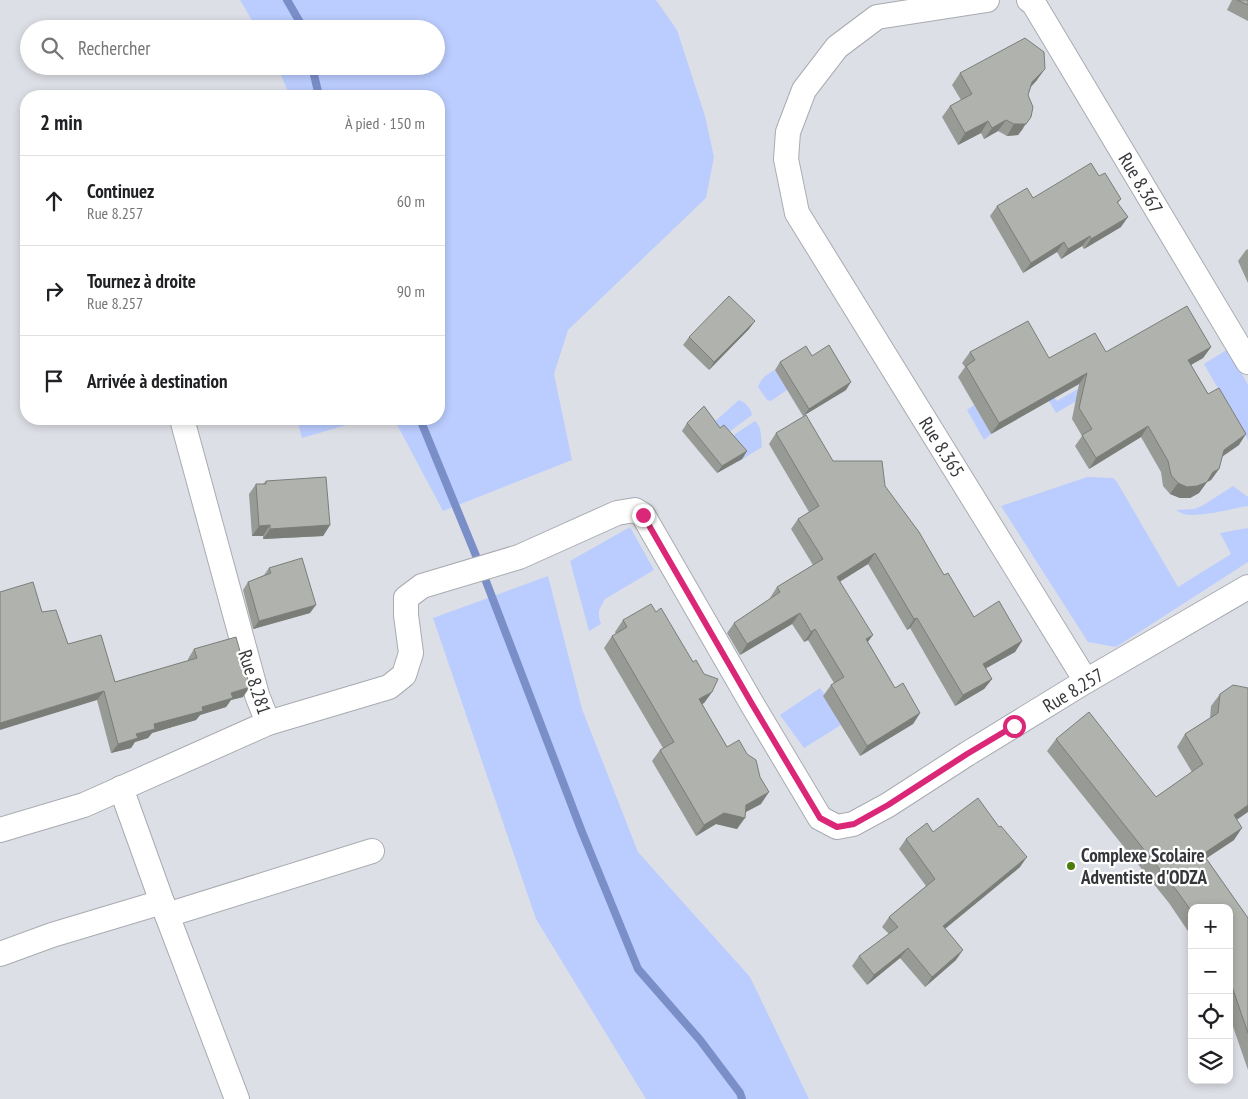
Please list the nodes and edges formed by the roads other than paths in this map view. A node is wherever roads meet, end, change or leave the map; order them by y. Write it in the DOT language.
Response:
graph roads {
  1 [pos="987,0"];
  2 [pos="1032,2"];
  3 [pos="1248,362"];
  4 [pos="184,425"];
  5 [pos="1248,587"];
  6 [pos="1086,682"];
  7 [pos="268,723"];
  8 [pos="121,788"];
  9 [pos="0,830"];
  10 [pos="372,851"];
  11 [pos="164,908"];
  12 [pos="0,954"];
  13 [pos="237,1099"];
  1 -- 6 [label="street, Rue 8.365"];
  2 -- 3 [label="street, Rue 8.367"];
  4 -- 7 [label="street, Rue 8.281"];
  5 -- 6 [label="street, Rue 8.257"];
  6 -- 7 [label="street, Rue 8.257"];
  7 -- 8 [label="street, Rue 8.281"];
  8 -- 9 [label="street, Rue 8.281"];
  8 -- 11 [label="street"];
  10 -- 11 [label="street"];
  11 -- 12 [label="street"];
  11 -- 13 [label="street"];
}
